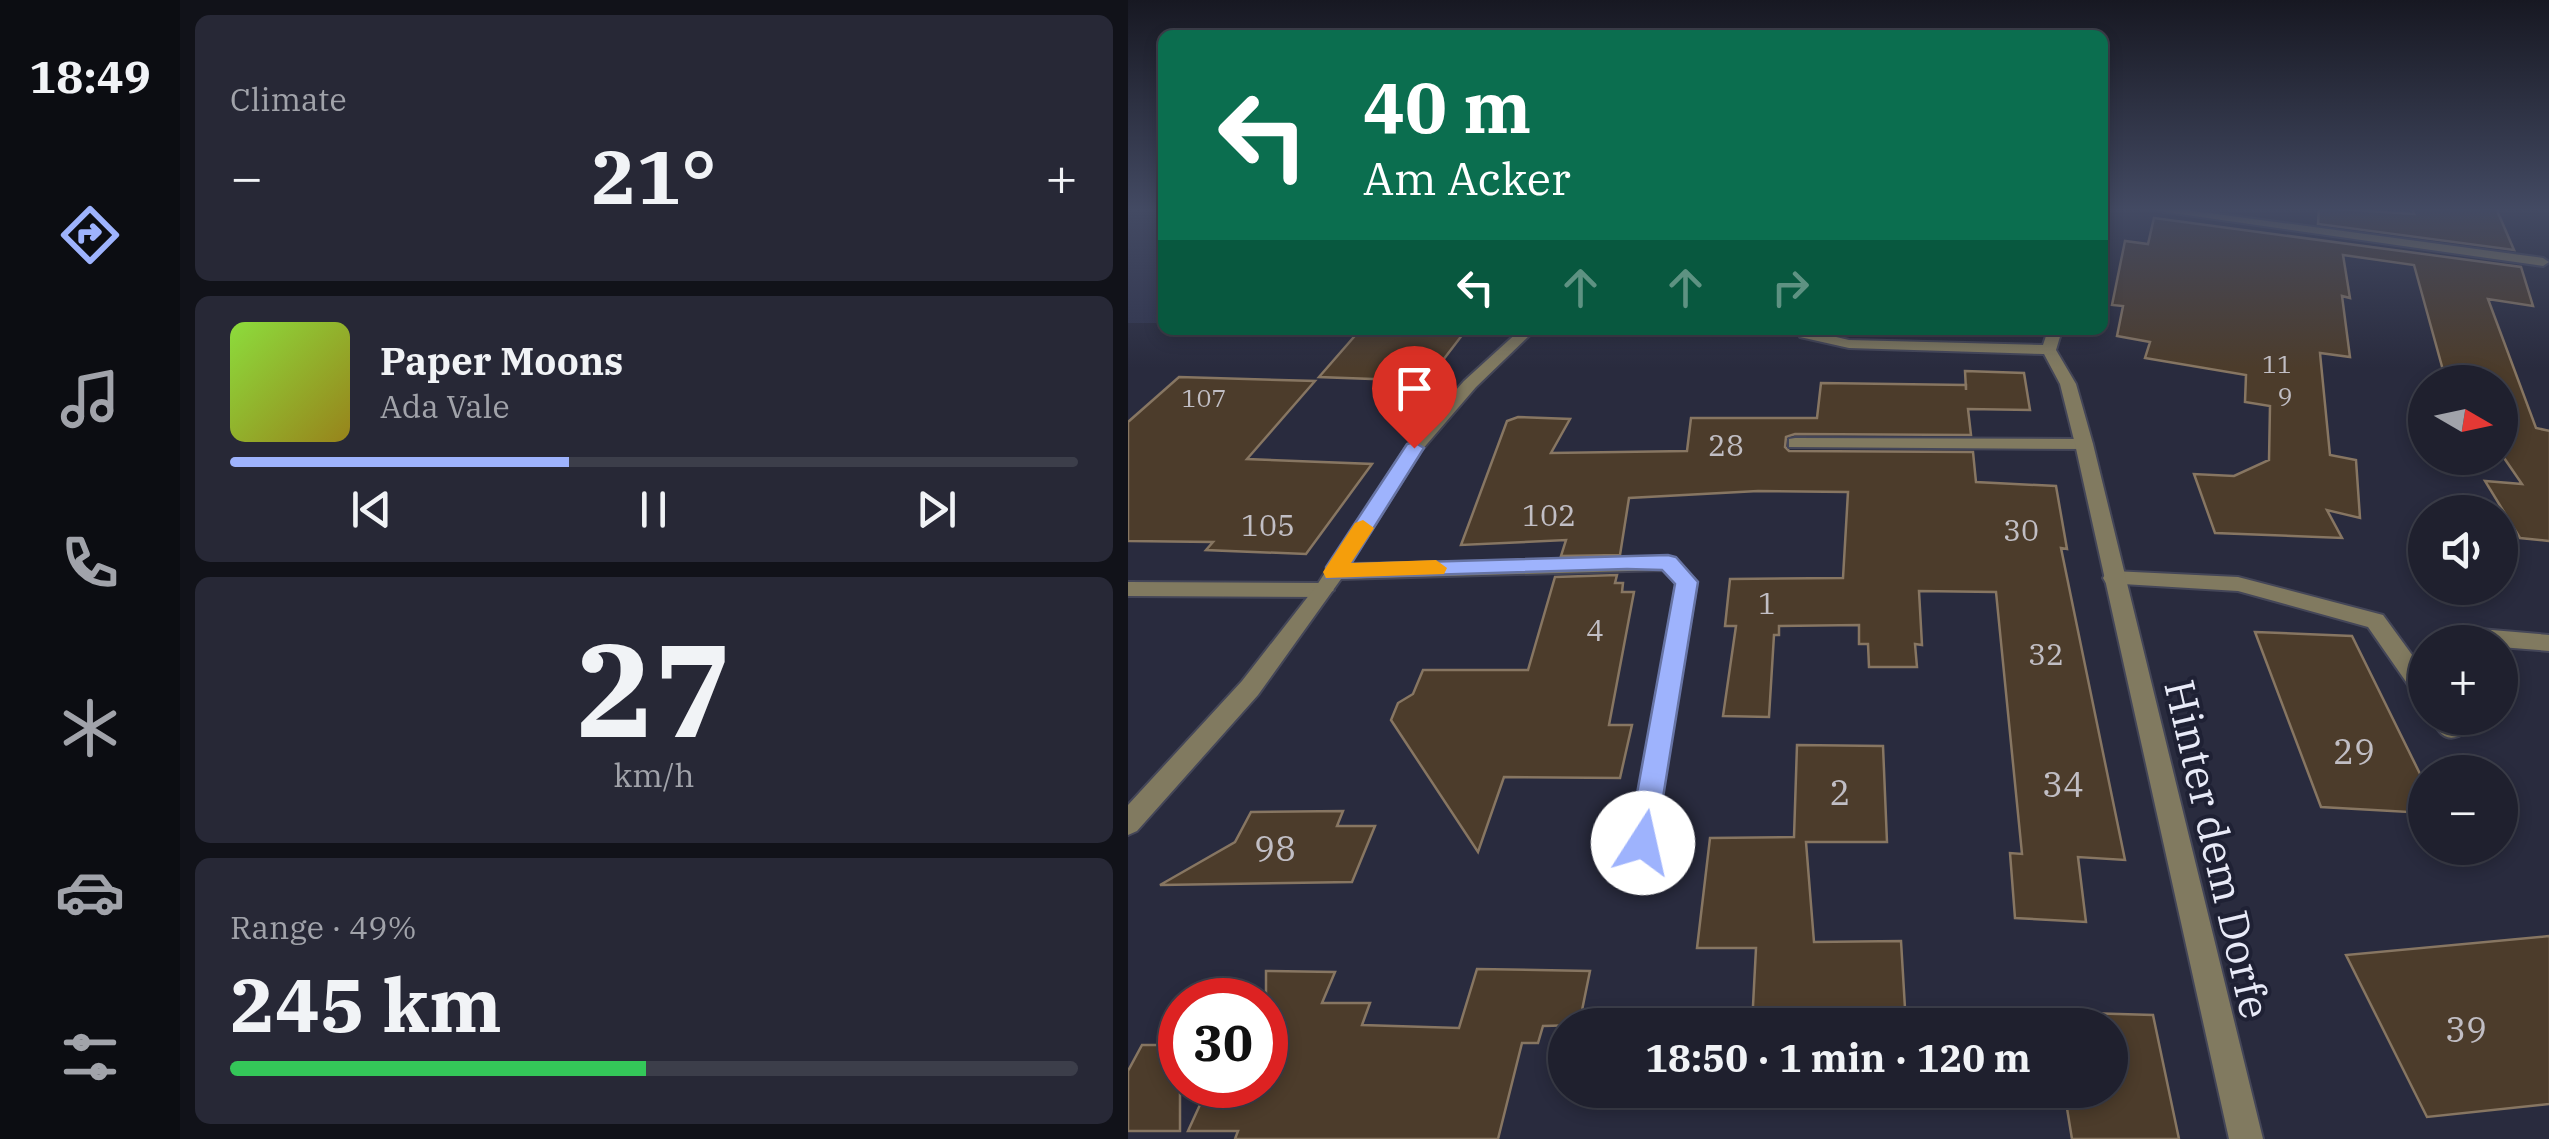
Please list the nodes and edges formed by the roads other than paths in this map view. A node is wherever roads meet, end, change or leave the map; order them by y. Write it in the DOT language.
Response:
graph roads {
  1 [pos="1523,335"];
  2 [pos="1809,335"];
  3 [pos="2052,340"];
  4 [pos="1794,443"];
  5 [pos="2084,444"];
  6 [pos="2113,578"];
  7 [pos="1329,581"];
  8 [pos="1128,589"];
  9 [pos="2518,641"];
  10 [pos="2550,643"];
  11 [pos="2408,666"];
  12 [pos="1128,823"];
  13 [pos="1643,843"];
  14 [pos="2246,1139"];
  1 -- 7 [label="street"];
  2 -- 3 [label="street, Hinter dem Dorfe"];
  3 -- 5 [label="street, Hinter dem Dorfe"];
  4 -- 5 [label="street"];
  5 -- 6 [label="street, Hinter dem Dorfe"];
  6 -- 11 [label="street"];
  6 -- 14 [label="street, Hinter dem Dorfe"];
  7 -- 8 [label="street"];
  7 -- 12 [label="street"];
  7 -- 13 [label="street"];
  9 -- 10 [label="street"];
}
